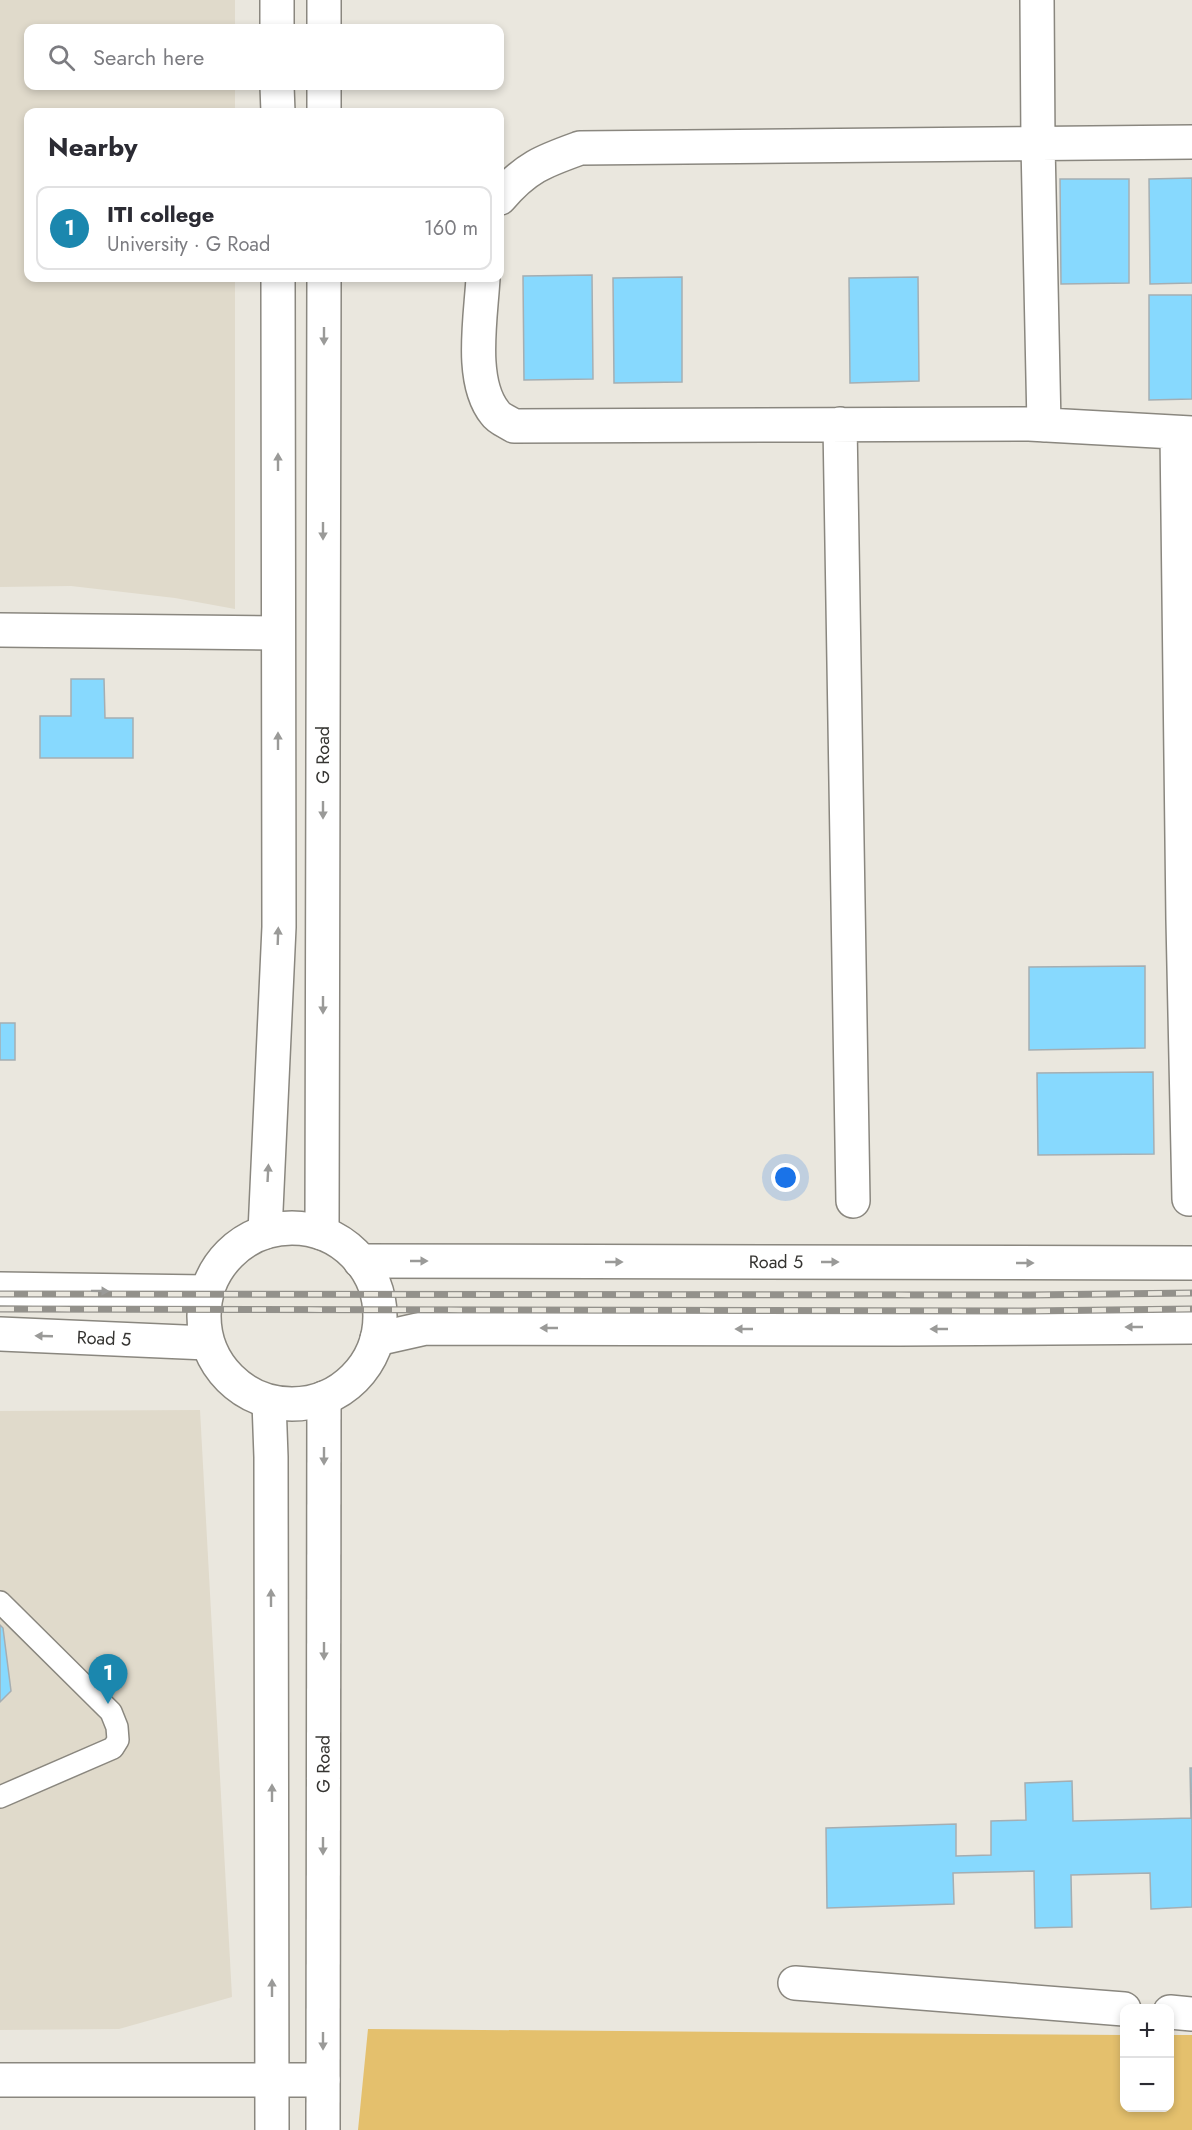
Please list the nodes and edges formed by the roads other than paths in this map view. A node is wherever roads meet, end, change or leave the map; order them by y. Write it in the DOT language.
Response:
graph roads {
  1 [pos="277,0"];
  2 [pos="324,0"];
  3 [pos="1037,0"];
  4 [pos="277,24"];
  5 [pos="324,24"];
  6 [pos="278,90"];
  7 [pos="324,90"];
  8 [pos="278,108"];
  9 [pos="324,108"];
  10 [pos="1192,142"];
  11 [pos="1038,144"];
  12 [pos="504,193"];
  13 [pos="278,282"];
  14 [pos="324,282"];
  15 [pos="483,282"];
  16 [pos="840,424"];
  17 [pos="1044,425"];
  18 [pos="1185,433"];
  19 [pos="0,630"];
  20 [pos="278,633"];
  21 [pos="1189,1199"];
  22 [pos="853,1201"];
  23 [pos="265,1232"];
  24 [pos="322,1233"];
  25 [pos="360,1261"];
  26 [pos="1192,1263"];
  27 [pos="0,1289"];
  28 [pos="206,1292"];
  29 [pos="1192,1327"];
  30 [pos="0,1334"];
  31 [pos="377,1339"];
  32 [pos="207,1343"];
  33 [pos="324,1398"];
  34 [pos="269,1402"];
  35 [pos="0,1602"];
  36 [pos="0,1797"];
  37 [pos="795,1983"];
  38 [pos="1120,2009"];
  39 [pos="1174,2013"];
  40 [pos="1192,2014"];
  41 [pos="0,2080"];
  42 [pos="272,2080"];
  43 [pos="323,2080"];
  44 [pos="272,2130"];
  45 [pos="323,2130"];
  1 -- 4 [label="street"];
  2 -- 5 [label="street"];
  3 -- 11 [label="street"];
  6 -- 8 [label="street"];
  7 -- 9 [label="street"];
  10 -- 11 [label="street"];
  11 -- 12 [label="street"];
  11 -- 17 [label="street"];
  20 -- 13 [label="street, one-way"];
  14 -- 24 [label="street, G Road, one-way"];
  15 -- 16 [label="street"];
  16 -- 17 [label="street"];
  16 -- 22 [label="street"];
  17 -- 18 [label="street"];
  18 -- 21 [label="street"];
  19 -- 20 [label="street"];
  23 -- 20 [label="street, one-way"];
  23 -- 24 [label="street"];
  23 -- 28 [label="street"];
  24 -- 25 [label="street"];
  25 -- 26 [label="street, Road 5, one-way"];
  25 -- 31 [label="street"];
  27 -- 28 [label="street, one-way"];
  28 -- 32 [label="street"];
  29 -- 31 [label="street, one-way"];
  32 -- 30 [label="street, Road 5, one-way"];
  31 -- 33 [label="street"];
  32 -- 34 [label="street"];
  33 -- 34 [label="street"];
  33 -- 43 [label="street, G Road, one-way"];
  42 -- 34 [label="street, one-way"];
  35 -- 36 [label="lane"];
  37 -- 38 [label="street"];
  39 -- 40 [label="street"];
  41 -- 42 [label="street"];
  42 -- 43 [label="street"];
  42 -- 44 [label="street"];
  43 -- 45 [label="street, G Road"];
}
